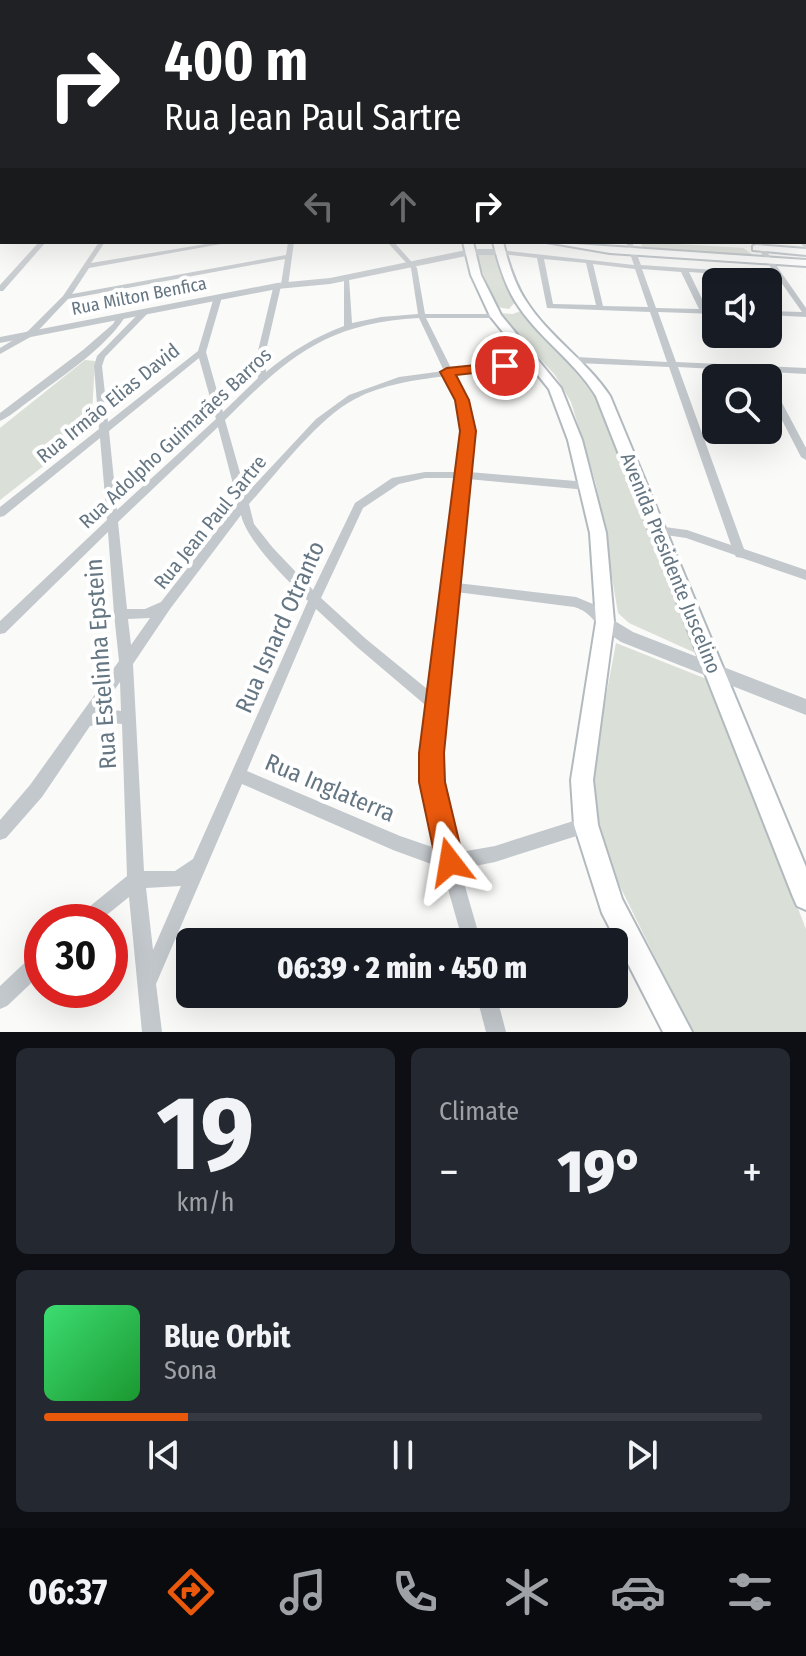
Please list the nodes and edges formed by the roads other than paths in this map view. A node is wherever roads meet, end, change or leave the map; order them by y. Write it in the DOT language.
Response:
graph roads {
  1 [pos="41,244"];
  2 [pos="101,244"];
  3 [pos="217,244"];
  4 [pos="291,244"];
  5 [pos="392,244"];
  6 [pos="583,244"];
  7 [pos="724,244"];
  8 [pos="759,245"];
  9 [pos="499,247"];
  10 [pos="631,247"];
  11 [pos="806,249"];
  12 [pos="470,251"];
  13 [pos="289,256"];
  14 [pos="540,256"];
  15 [pos="769,260"];
  16 [pos="589,262"];
  17 [pos="806,263"];
  18 [pos="411,264"];
  19 [pos="87,266"];
  20 [pos="637,267"];
  21 [pos="775,268"];
  22 [pos="684,270"];
  23 [pos="702,271"];
  24 [pos="346,278"];
  25 [pos="782,278"];
  26 [pos="281,285"];
  27 [pos="0,289"];
  28 [pos="66,297"];
  29 [pos="218,297"];
  30 [pos="489,299"];
  31 [pos="521,303"];
  32 [pos="702,307"];
  33 [pos="600,308"];
  34 [pos="653,310"];
  35 [pos="702,311"];
  36 [pos="145,312"];
  37 [pos="782,313"];
  38 [pos="806,314"];
  39 [pos="496,316"];
  40 [pos="121,317"];
  41 [pos="422,317"];
  42 [pos="348,326"];
  43 [pos="31,333"];
  44 [pos="0,340"];
  45 [pos="0,352"];
  46 [pos="202,352"];
  47 [pos="82,354"];
  48 [pos="101,356"];
  49 [pos="577,360"];
  50 [pos="534,363"];
  51 [pos="671,364"];
  52 [pos="702,367"];
  53 [pos="806,371"];
  54 [pos="447,372"];
  55 [pos="782,372"];
  56 [pos="262,377"];
  57 [pos="782,411"];
  58 [pos="0,418"];
  59 [pos="220,421"];
  60 [pos="105,428"];
  61 [pos="806,457"];
  62 [pos="463,475"];
  63 [pos="587,486"];
  64 [pos="242,505"];
  65 [pos="0,513"];
  66 [pos="114,519"];
  67 [pos="657,530"];
  68 [pos="740,554"];
  69 [pos="806,575"];
  70 [pos="451,587"];
  71 [pos="602,587"];
  72 [pos="315,598"];
  73 [pos="576,602"];
  74 [pos="166,605"];
  75 [pos="120,614"];
  76 [pos="605,622"];
  77 [pos="0,629"];
  78 [pos="126,663"];
  79 [pos="715,671"];
  80 [pos="437,706"];
  81 [pos="806,707"];
  82 [pos="128,718"];
  83 [pos="86,720"];
  84 [pos="238,775"];
  85 [pos="586,825"];
  86 [pos="0,832"];
  87 [pos="450,862"];
  88 [pos="197,866"];
  89 [pos="136,880"];
  90 [pos="806,897"];
  91 [pos="106,904"];
  92 [pos="468,928"];
  93 [pos="24,977"];
  94 [pos="147,984"];
  95 [pos="0,999"];
  96 [pos="490,1008"];
  97 [pos="152,1032"];
  98 [pos="496,1032"];
  99 [pos="678,1032"];
  1 -- 27 [label="street"];
  2 -- 19 [label="street"];
  3 -- 19 [label="street"];
  4 -- 13 [label="street"];
  5 -- 18 [label="street"];
  6 -- 10 [label="main road"];
  7 -- 8 [label="main road"];
  8 -- 11 [label="main road"];
  8 -- 15 [label="street"];
  9 -- 12 [label="street"];
  9 -- 14 [label="street"];
  9 -- 31 [label="main road, Avenida Presidente Juscelino"];
  10 -- 15 [label="main road"];
  10 -- 20 [label="street"];
  12 -- 18 [label="street, Rua Milton Benfica"];
  12 -- 30 [label="main road"];
  13 -- 26 [label="street"];
  13 -- 28 [label="street"];
  14 -- 16 [label="street"];
  14 -- 33 [label="street"];
  15 -- 17 [label="main road"];
  15 -- 21 [label="street"];
  16 -- 20 [label="street"];
  16 -- 33 [label="street"];
  18 -- 24 [label="street, Rua Milton Benfica"];
  18 -- 41 [label="street"];
  19 -- 28 [label="street"];
  20 -- 22 [label="street"];
  20 -- 34 [label="street"];
  22 -- 23 [label="street"];
  22 -- 32 [label="street"];
  24 -- 26 [label="street, Rua Milton Benfica"];
  24 -- 42 [label="street"];
  25 -- 38 [label="street"];
  26 -- 29 [label="street, Rua Milton Benfica"];
  26 -- 56 [label="street"];
  28 -- 43 [label="street"];
  29 -- 36 [label="street, Rua Milton Benfica"];
  29 -- 46 [label="street"];
  30 -- 31 [label="main road"];
  30 -- 39 [label="main road"];
  31 -- 49 [label="main road, Avenida Presidente Juscelino"];
  33 -- 34 [label="street"];
  34 -- 35 [label="street"];
  34 -- 51 [label="street"];
  36 -- 40 [label="street, Rua Milton Benfica"];
  36 -- 48 [label="street"];
  37 -- 38 [label="street"];
  39 -- 41 [label="street, Rua Adolpho Guimarães Barros"];
  39 -- 50 [label="main road"];
  40 -- 43 [label="street, Rua Milton Benfica"];
  40 -- 47 [label="street"];
  41 -- 42 [label="street, Rua Adolpho Guimarães Barros"];
  41 -- 54 [label="street"];
  42 -- 56 [label="street, Rua Adolpho Guimarães Barros"];
  43 -- 44 [label="street, Rua Milton Benfica"];
  43 -- 45 [label="street"];
  46 -- 59 [label="street"];
  46 -- 60 [label="street, Rua Irmão Elias David"];
  47 -- 48 [label="street"];
  47 -- 58 [label="street"];
  48 -- 60 [label="street, Rua Estelinha Epstein"];
  49 -- 51 [label="street"];
  49 -- 67 [label="main road, Avenida Presidente Juscelino"];
  50 -- 54 [label="street, Rua Jean Paul Sartre"];
  50 -- 63 [label="main road"];
  51 -- 52 [label="street"];
  51 -- 68 [label="street"];
  53 -- 55 [label="street"];
  54 -- 62 [label="street"];
  54 -- 64 [label="street, Rua Jean Paul Sartre"];
  56 -- 59 [label="street, Rua Adolpho Guimarães Barros"];
  57 -- 61 [label="street"];
  59 -- 64 [label="street"];
  59 -- 66 [label="street, Rua Adolpho Guimarães Barros"];
  60 -- 65 [label="street, Rua Irmão Elias David"];
  60 -- 66 [label="street, Rua Estelinha Epstein"];
  62 -- 63 [label="street, Rua Isnard Otranto"];
  62 -- 70 [label="street"];
  62 -- 72 [label="street, Rua Isnard Otranto"];
  63 -- 71 [label="main road"];
  64 -- 72 [label="street"];
  64 -- 74 [label="street, Rua Jean Paul Sartre"];
  66 -- 75 [label="street, Rua Estelinha Epstein"];
  66 -- 77 [label="street, Rua Adolpho Guimarães Barros"];
  67 -- 68 [label="street"];
  67 -- 79 [label="main road, Avenida Presidente Juscelino"];
  68 -- 69 [label="street"];
  70 -- 73 [label="street"];
  70 -- 80 [label="street"];
  71 -- 73 [label="street"];
  71 -- 76 [label="main road"];
  72 -- 80 [label="street"];
  72 -- 84 [label="street, Rua Isnard Otranto"];
  73 -- 76 [label="street"];
  74 -- 75 [label="street"];
  74 -- 78 [label="street, Rua Jean Paul Sartre"];
  75 -- 78 [label="street, Rua Estelinha Epstein"];
  76 -- 79 [label="street"];
  76 -- 85 [label="main road"];
  78 -- 82 [label="street, Rua Estelinha Epstein"];
  78 -- 83 [label="street, Rua Jean Paul Sartre"];
  79 -- 81 [label="street"];
  79 -- 90 [label="main road, Avenida Presidente Juscelino"];
  80 -- 87 [label="street"];
  82 -- 83 [label="street"];
  82 -- 89 [label="street, Rua Estelinha Epstein"];
  83 -- 86 [label="street, Rua Jean Paul Sartre"];
  84 -- 87 [label="street, Rua Inglaterra"];
  84 -- 88 [label="street, Rua Isnard Otranto"];
  85 -- 87 [label="street, Rua Inglaterra"];
  85 -- 99 [label="main road"];
  87 -- 92 [label="street"];
  88 -- 89 [label="street"];
  88 -- 94 [label="street, Rua Isnard Otranto"];
  89 -- 91 [label="street"];
  89 -- 94 [label="street, Rua Estelinha Epstein"];
  93 -- 95 [label="street"];
  94 -- 97 [label="street, Rua Estelinha Epstein"];
  96 -- 98 [label="street"];
}
